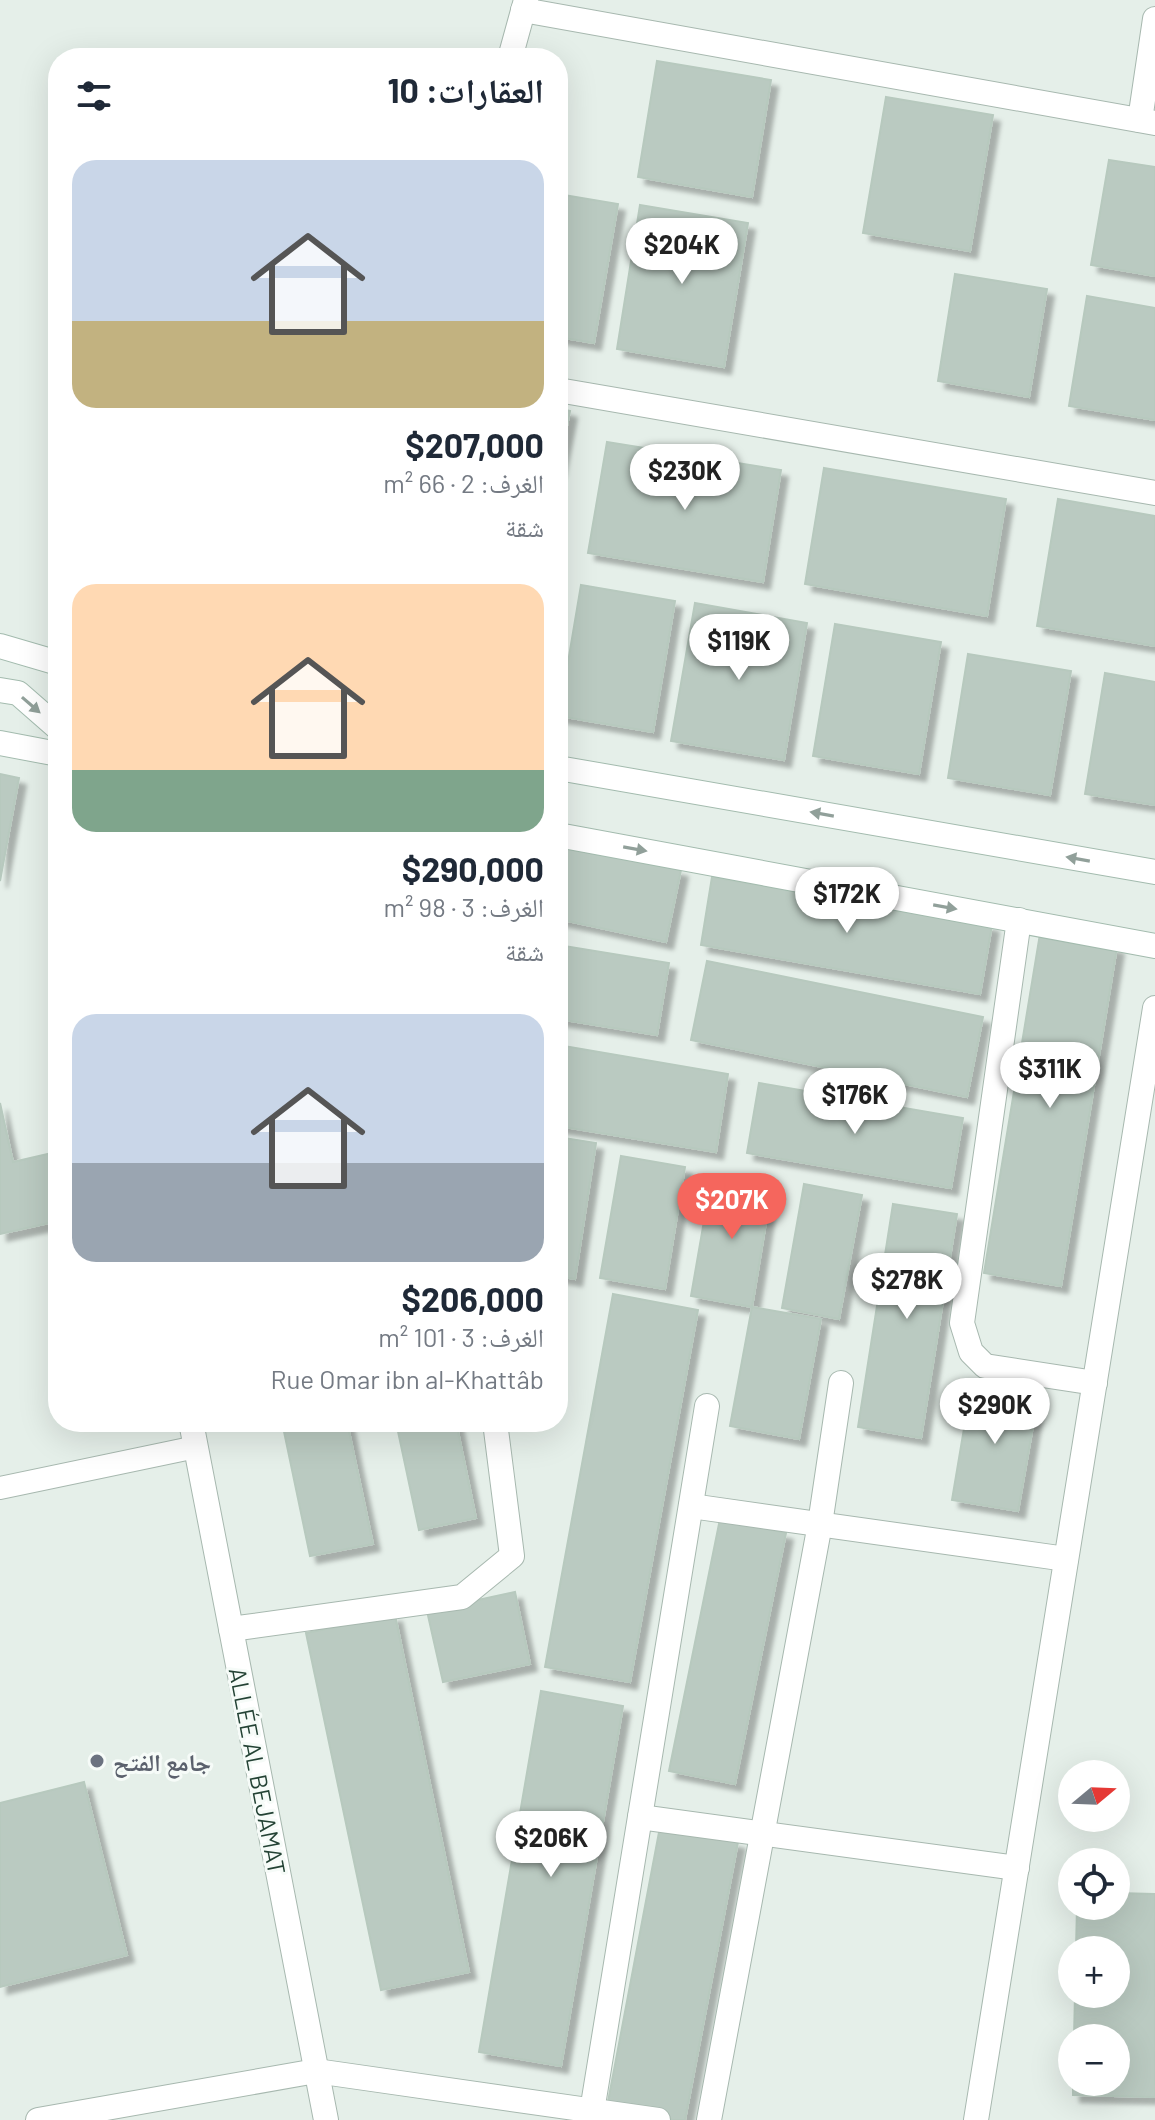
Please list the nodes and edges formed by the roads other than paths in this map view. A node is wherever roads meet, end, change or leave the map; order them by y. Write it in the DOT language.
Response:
graph roads {
  1 [pos="524,5"];
  2 [pos="1155,19"];
  3 [pos="513,48"];
  4 [pos="1148,122"];
  5 [pos="568,392"];
  6 [pos="1155,493"];
  7 [pos="0,646"];
  8 [pos="48,660"];
  9 [pos="0,690"];
  10 [pos="48,719"];
  11 [pos="0,743"];
  12 [pos="48,752"];
  13 [pos="568,770"];
  14 [pos="568,837"];
  15 [pos="1155,872"];
  16 [pos="1019,920"];
  17 [pos="1155,946"];
  18 [pos="1155,1008"];
  19 [pos="841,1383"];
  20 [pos="1095,1383"];
  21 [pos="707,1406"];
  22 [pos="193,1432"];
  23 [pos="496,1432"];
  24 [pos="196,1447"];
  25 [pos="0,1488"];
  26 [pos="691,1506"];
  27 [pos="820,1524"];
  28 [pos="1066,1559"];
  29 [pos="231,1629"];
  30 [pos="640,1817"];
  31 [pos="763,1834"];
  32 [pos="1017,1868"];
  33 [pos="316,2071"];
  34 [pos="592,2111"];
  35 [pos="48,2119"];
  36 [pos="326,2120"];
  37 [pos="658,2120"];
  38 [pos="709,2120"];
  39 [pos="976,2120"];
  1 -- 3 [label="street"];
  1 -- 4 [label="street"];
  2 -- 4 [label="street"];
  5 -- 6 [label="street"];
  7 -- 8 [label="street"];
  9 -- 10 [label="street, one-way"];
  11 -- 12 [label="street"];
  15 -- 13 [label="street, one-way"];
  14 -- 16 [label="street, one-way"];
  16 -- 17 [label="street"];
  16 -- 20 [label="street"];
  18 -- 20 [label="street"];
  19 -- 27 [label="street"];
  20 -- 28 [label="street"];
  21 -- 26 [label="street"];
  22 -- 24 [label="street, ALLÉE AL BEJAMAT"];
  23 -- 29 [label="street"];
  24 -- 25 [label="lane"];
  24 -- 29 [label="street, ALLÉE AL BEJAMAT"];
  26 -- 27 [label="street"];
  26 -- 30 [label="street"];
  27 -- 28 [label="street"];
  27 -- 31 [label="street"];
  28 -- 32 [label="street"];
  29 -- 33 [label="street, ALLÉE AL BEJAMAT"];
  30 -- 31 [label="street"];
  30 -- 34 [label="street"];
  31 -- 32 [label="street"];
  31 -- 38 [label="street"];
  32 -- 39 [label="street"];
  33 -- 34 [label="street"];
  33 -- 35 [label="street"];
  33 -- 36 [label="street, ALLÉE AL BEJAMAT"];
  34 -- 37 [label="street"];
}
